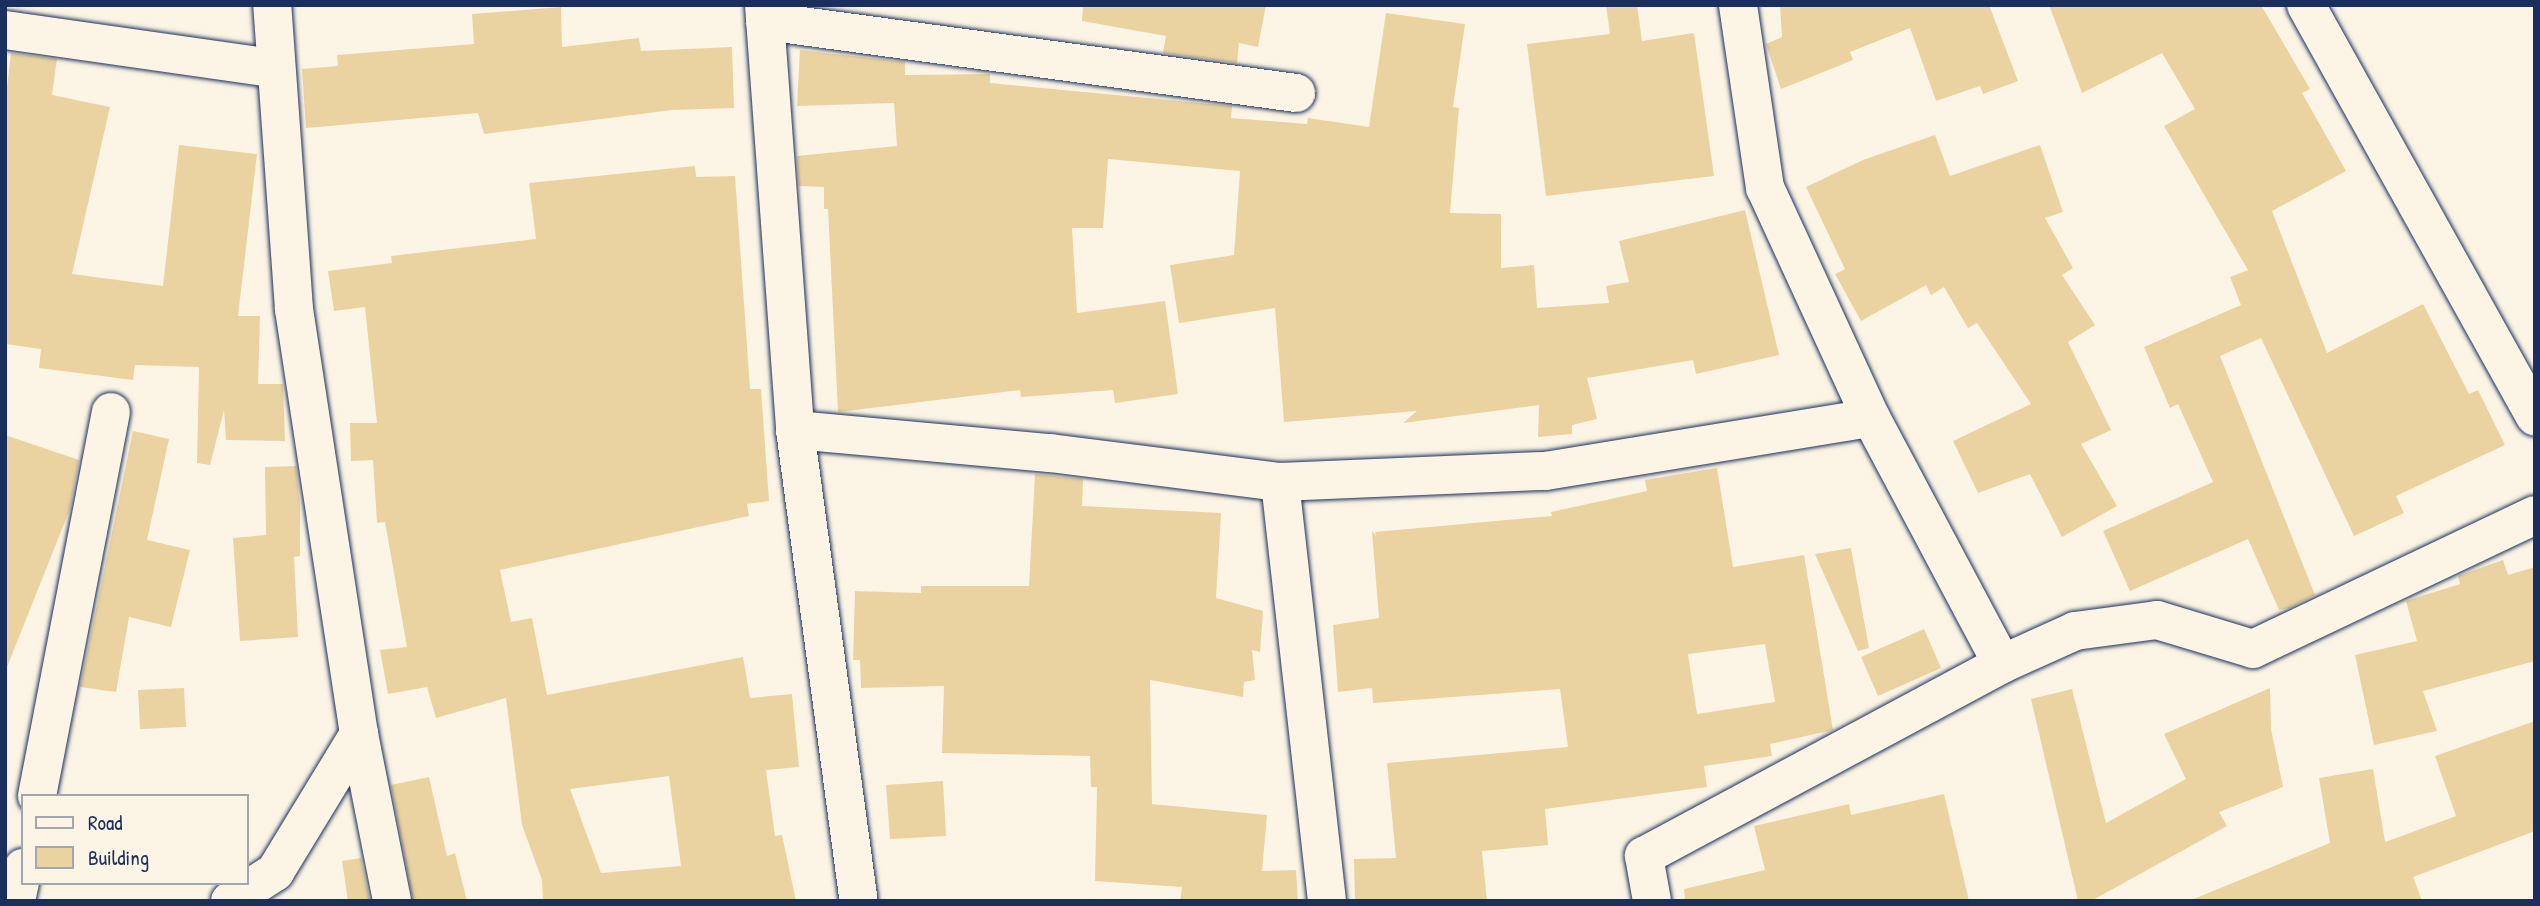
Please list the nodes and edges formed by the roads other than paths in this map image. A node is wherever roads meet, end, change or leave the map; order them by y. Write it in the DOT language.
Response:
graph roads {
  1 [pos="272,5"];
  2 [pos="1738,5"];
  3 [pos="2306,5"];
  4 [pos="765,13"];
  5 [pos="5,30"];
  6 [pos="273,68"];
  7 [pos="1296,93"];
  8 [pos="111,412"];
  9 [pos="2535,417"];
  10 [pos="1871,418"];
  11 [pos="795,430"];
  12 [pos="1280,482"];
  13 [pos="2535,515"];
  14 [pos="2002,664"];
  15 [pos="359,734"];
  16 [pos="37,794"];
  17 [pos="21,877"];
  18 [pos="16,901"];
  19 [pos="230,901"];
  20 [pos="392,901"];
  21 [pos="859,901"];
  22 [pos="1327,901"];
  23 [pos="1652,901"];
  1 -- 6 [label="street"];
  2 -- 10 [label="street"];
  3 -- 9 [label="street"];
  4 -- 7 [label="street"];
  4 -- 11 [label="street"];
  5 -- 6 [label="street"];
  6 -- 15 [label="street"];
  8 -- 16 [label="street"];
  10 -- 12 [label="street"];
  10 -- 14 [label="street"];
  11 -- 12 [label="street"];
  11 -- 21 [label="street"];
  12 -- 22 [label="street"];
  13 -- 14 [label="street"];
  14 -- 23 [label="street"];
  15 -- 19 [label="street"];
  15 -- 20 [label="street"];
  17 -- 18 [label="street"];
}
